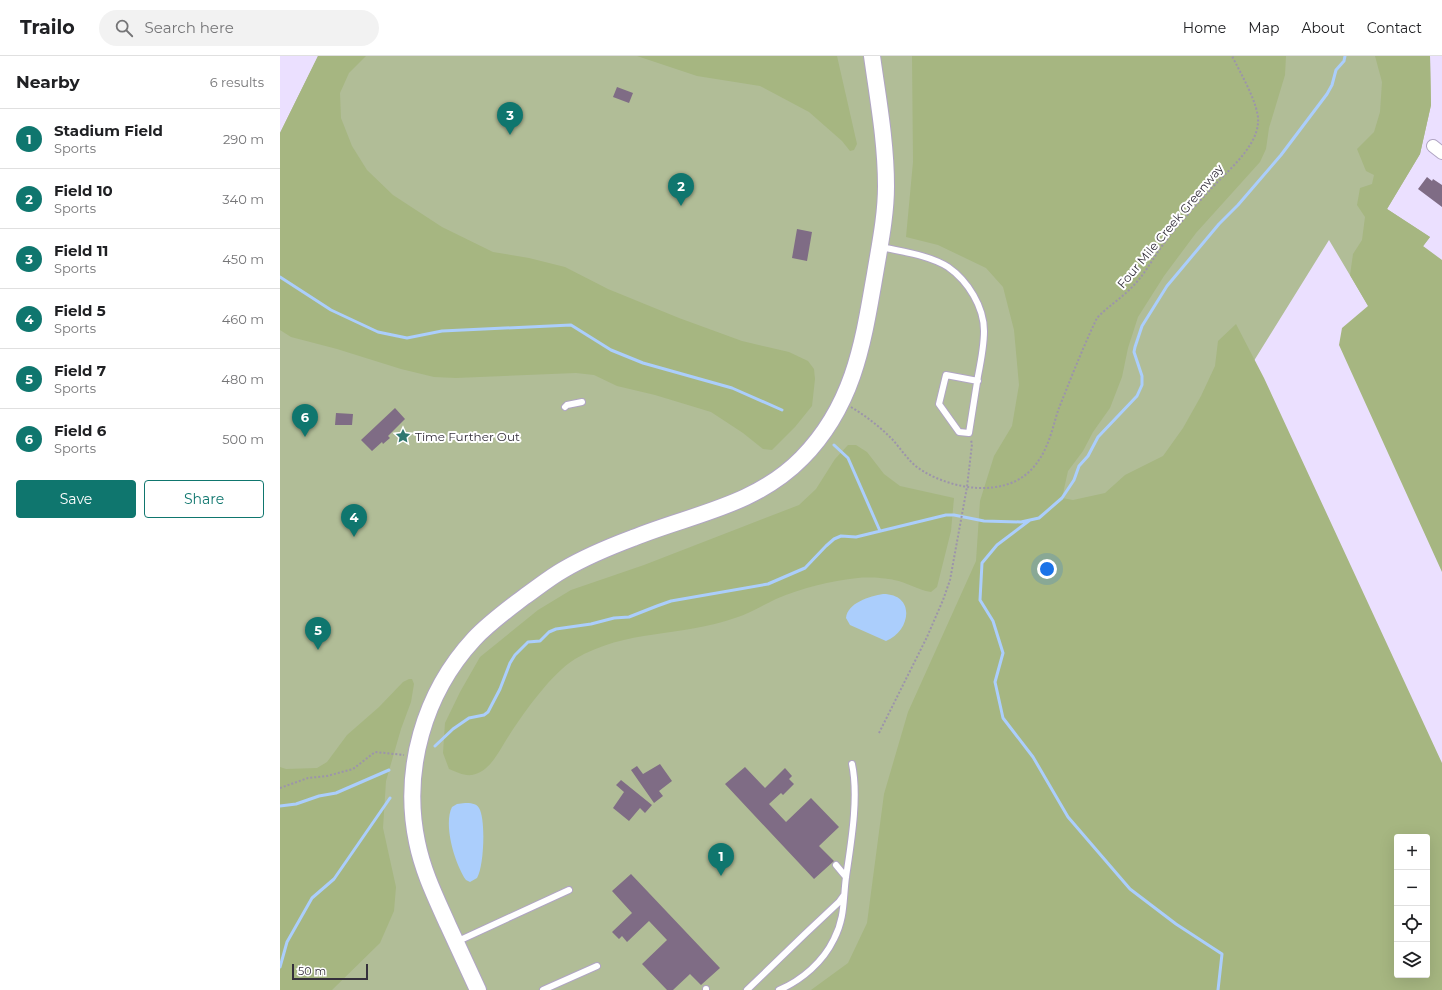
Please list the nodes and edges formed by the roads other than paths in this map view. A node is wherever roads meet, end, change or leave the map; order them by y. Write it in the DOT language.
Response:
graph roads {
  1 [pos="872,56"];
  2 [pos="880,246"];
  3 [pos="978,381"];
  4 [pos="582,402"];
  5 [pos="565,407"];
  6 [pos="852,764"];
  7 [pos="836,866"];
  8 [pos="846,876"];
  9 [pos="568,890"];
  10 [pos="845,894"];
  11 [pos="456,942"];
  12 [pos="597,966"];
  13 [pos="478,990"];
  14 [pos="543,990"];
  15 [pos="747,990"];
  16 [pos="779,990"];
  1 -- 2 [label="street"];
  2 -- 3 [label="lane"];
  2 -- 11 [label="street"];
  3 -- 3 [label="lane"];
  4 -- 5 [label="lane"];
  6 -- 8 [label="lane"];
  7 -- 8 [label="lane"];
  8 -- 10 [label="lane"];
  9 -- 11 [label="lane"];
  10 -- 15 [label="lane"];
  10 -- 16 [label="lane"];
  11 -- 13 [label="street"];
  12 -- 14 [label="lane"];
}
